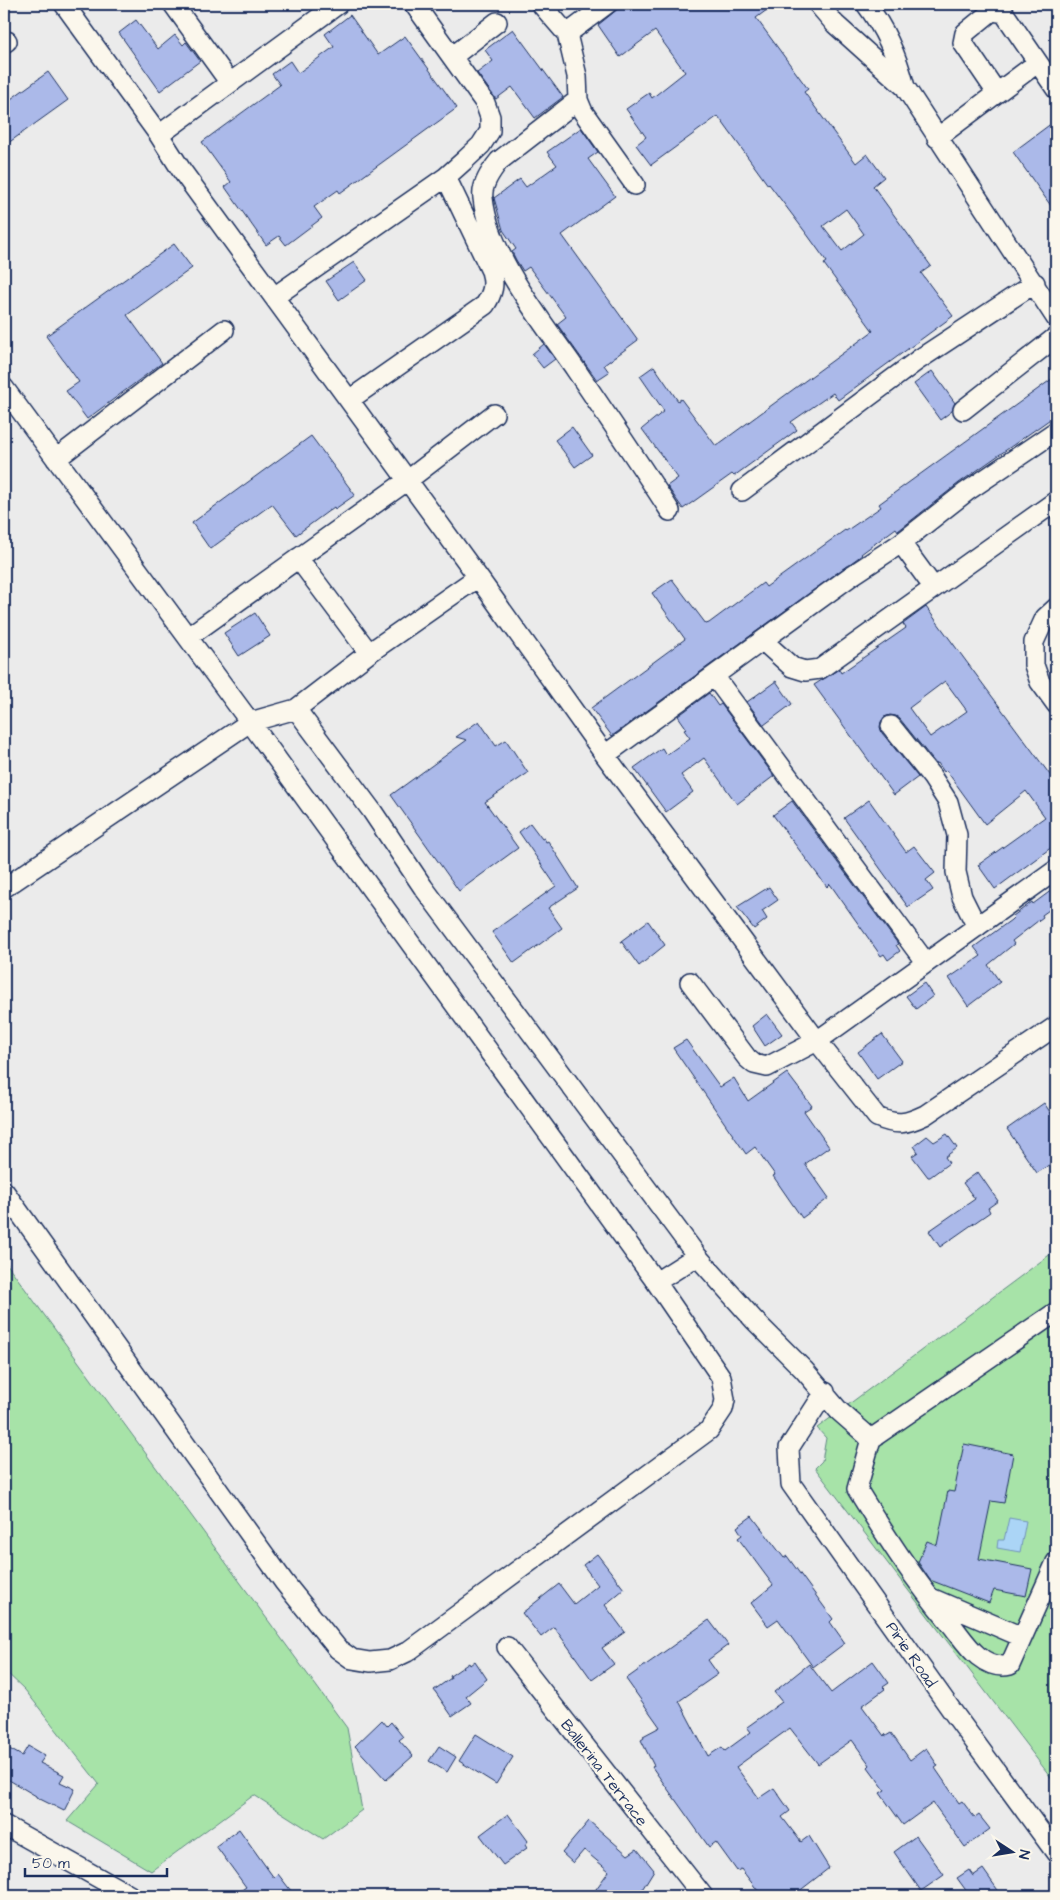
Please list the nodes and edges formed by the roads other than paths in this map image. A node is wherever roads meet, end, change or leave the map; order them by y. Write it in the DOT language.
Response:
graph roads {
  1 [pos="64,4"];
  2 [pos="173,4"];
  3 [pos="338,4"];
  4 [pos="541,4"];
  5 [pos="818,4"];
  6 [pos="866,4"];
  7 [pos="419,6"];
  8 [pos="598,7"];
  9 [pos="498,22"];
  10 [pos="567,34"];
  11 [pos="452,57"];
  12 [pos="1037,63"];
  13 [pos="230,83"];
  14 [pos="905,87"];
  15 [pos="1056,89"];
  16 [pos="997,93"];
  17 [pos="578,100"];
  18 [pos="159,135"];
  19 [pos="937,138"];
  20 [pos="446,177"];
  21 [pos="635,185"];
  22 [pos="1035,284"];
  23 [pos="274,297"];
  24 [pos="1056,318"];
  25 [pos="224,330"];
  26 [pos="1056,337"];
  27 [pos="4,388"];
  28 [pos="349,400"];
  29 [pos="964,410"];
  30 [pos="494,414"];
  31 [pos="1056,431"];
  32 [pos="56,459"];
  33 [pos="408,480"];
  34 [pos="742,491"];
  35 [pos="1056,501"];
  36 [pos="670,511"];
  37 [pos="901,543"];
  38 [pos="298,558"];
  39 [pos="478,577"];
  40 [pos="934,588"];
  41 [pos="1056,608"];
  42 [pos="188,637"];
  43 [pos="763,641"];
  44 [pos="369,653"];
  45 [pos="714,676"];
  46 [pos="1056,704"];
  47 [pos="296,709"];
  48 [pos="250,722"];
  49 [pos="890,726"];
  50 [pos="605,755"];
  51 [pos="1056,870"];
  52 [pos="4,888"];
  53 [pos="977,927"];
  54 [pos="926,963"];
  55 [pos="690,982"];
  56 [pos="1056,1026"];
  57 [pos="817,1041"];
  58 [pos="4,1190"];
  59 [pos="697,1256"];
  60 [pos="656,1282"];
  61 [pos="1056,1312"];
  62 [pos="825,1392"];
  63 [pos="871,1439"];
  64 [pos="1056,1562"];
  65 [pos="927,1596"];
  66 [pos="1022,1637"];
  67 [pos="507,1647"];
  68 [pos="4,1824"];
  69 [pos="1056,1853"];
  70 [pos="132,1896"];
  71 [pos="703,1896"];
  1 -- 18 [label="street"];
  2 -- 13 [label="street"];
  3 -- 13 [label="street"];
  4 -- 10 [label="street"];
  5 -- 14 [label="street"];
  6 -- 14 [label="street"];
  7 -- 11 [label="street"];
  8 -- 10 [label="street"];
  9 -- 11 [label="street"];
  10 -- 17 [label="street"];
  11 -- 20 [label="street"];
  12 -- 15 [label="street"];
  12 -- 16 [label="street"];
  12 -- 16 [label="street"];
  13 -- 18 [label="street"];
  14 -- 19 [label="street"];
  16 -- 19 [label="street"];
  17 -- 21 [label="street"];
  17 -- 36 [label="street"];
  18 -- 23 [label="street"];
  19 -- 22 [label="street"];
  20 -- 23 [label="street"];
  20 -- 28 [label="street"];
  22 -- 24 [label="street"];
  22 -- 34 [label="street"];
  23 -- 28 [label="street"];
  25 -- 32 [label="street"];
  26 -- 29 [label="street"];
  27 -- 32 [label="street"];
  28 -- 33 [label="street"];
  30 -- 33 [label="street"];
  31 -- 37 [label="street"];
  32 -- 42 [label="street"];
  33 -- 38 [label="street"];
  33 -- 39 [label="street"];
  35 -- 40 [label="street"];
  37 -- 40 [label="street"];
  37 -- 43 [label="street"];
  38 -- 42 [label="street"];
  38 -- 44 [label="street"];
  39 -- 44 [label="street"];
  39 -- 50 [label="street"];
  40 -- 43 [label="street"];
  41 -- 46 [label="street"];
  42 -- 48 [label="street"];
  43 -- 45 [label="street"];
  44 -- 47 [label="street"];
  45 -- 50 [label="street"];
  45 -- 54 [label="street"];
  47 -- 48 [label="street"];
  47 -- 59 [label="street"];
  48 -- 52 [label="street"];
  48 -- 60 [label="street"];
  49 -- 53 [label="street"];
  50 -- 57 [label="street"];
  51 -- 53 [label="street"];
  53 -- 54 [label="street"];
  54 -- 57 [label="street"];
  55 -- 57 [label="street"];
  56 -- 57 [label="street"];
  58 -- 60 [label="street"];
  59 -- 60 [label="street"];
  59 -- 62 [label="street"];
  61 -- 63 [label="street"];
  62 -- 63 [label="street"];
  62 -- 69 [label="street, Pirie Road"];
  63 -- 65 [label="street"];
  64 -- 66 [label="street"];
  65 -- 66 [label="street"];
  65 -- 66 [label="street"];
  67 -- 71 [label="street, Ballerina Terrace"];
  68 -- 70 [label="street"];
}
